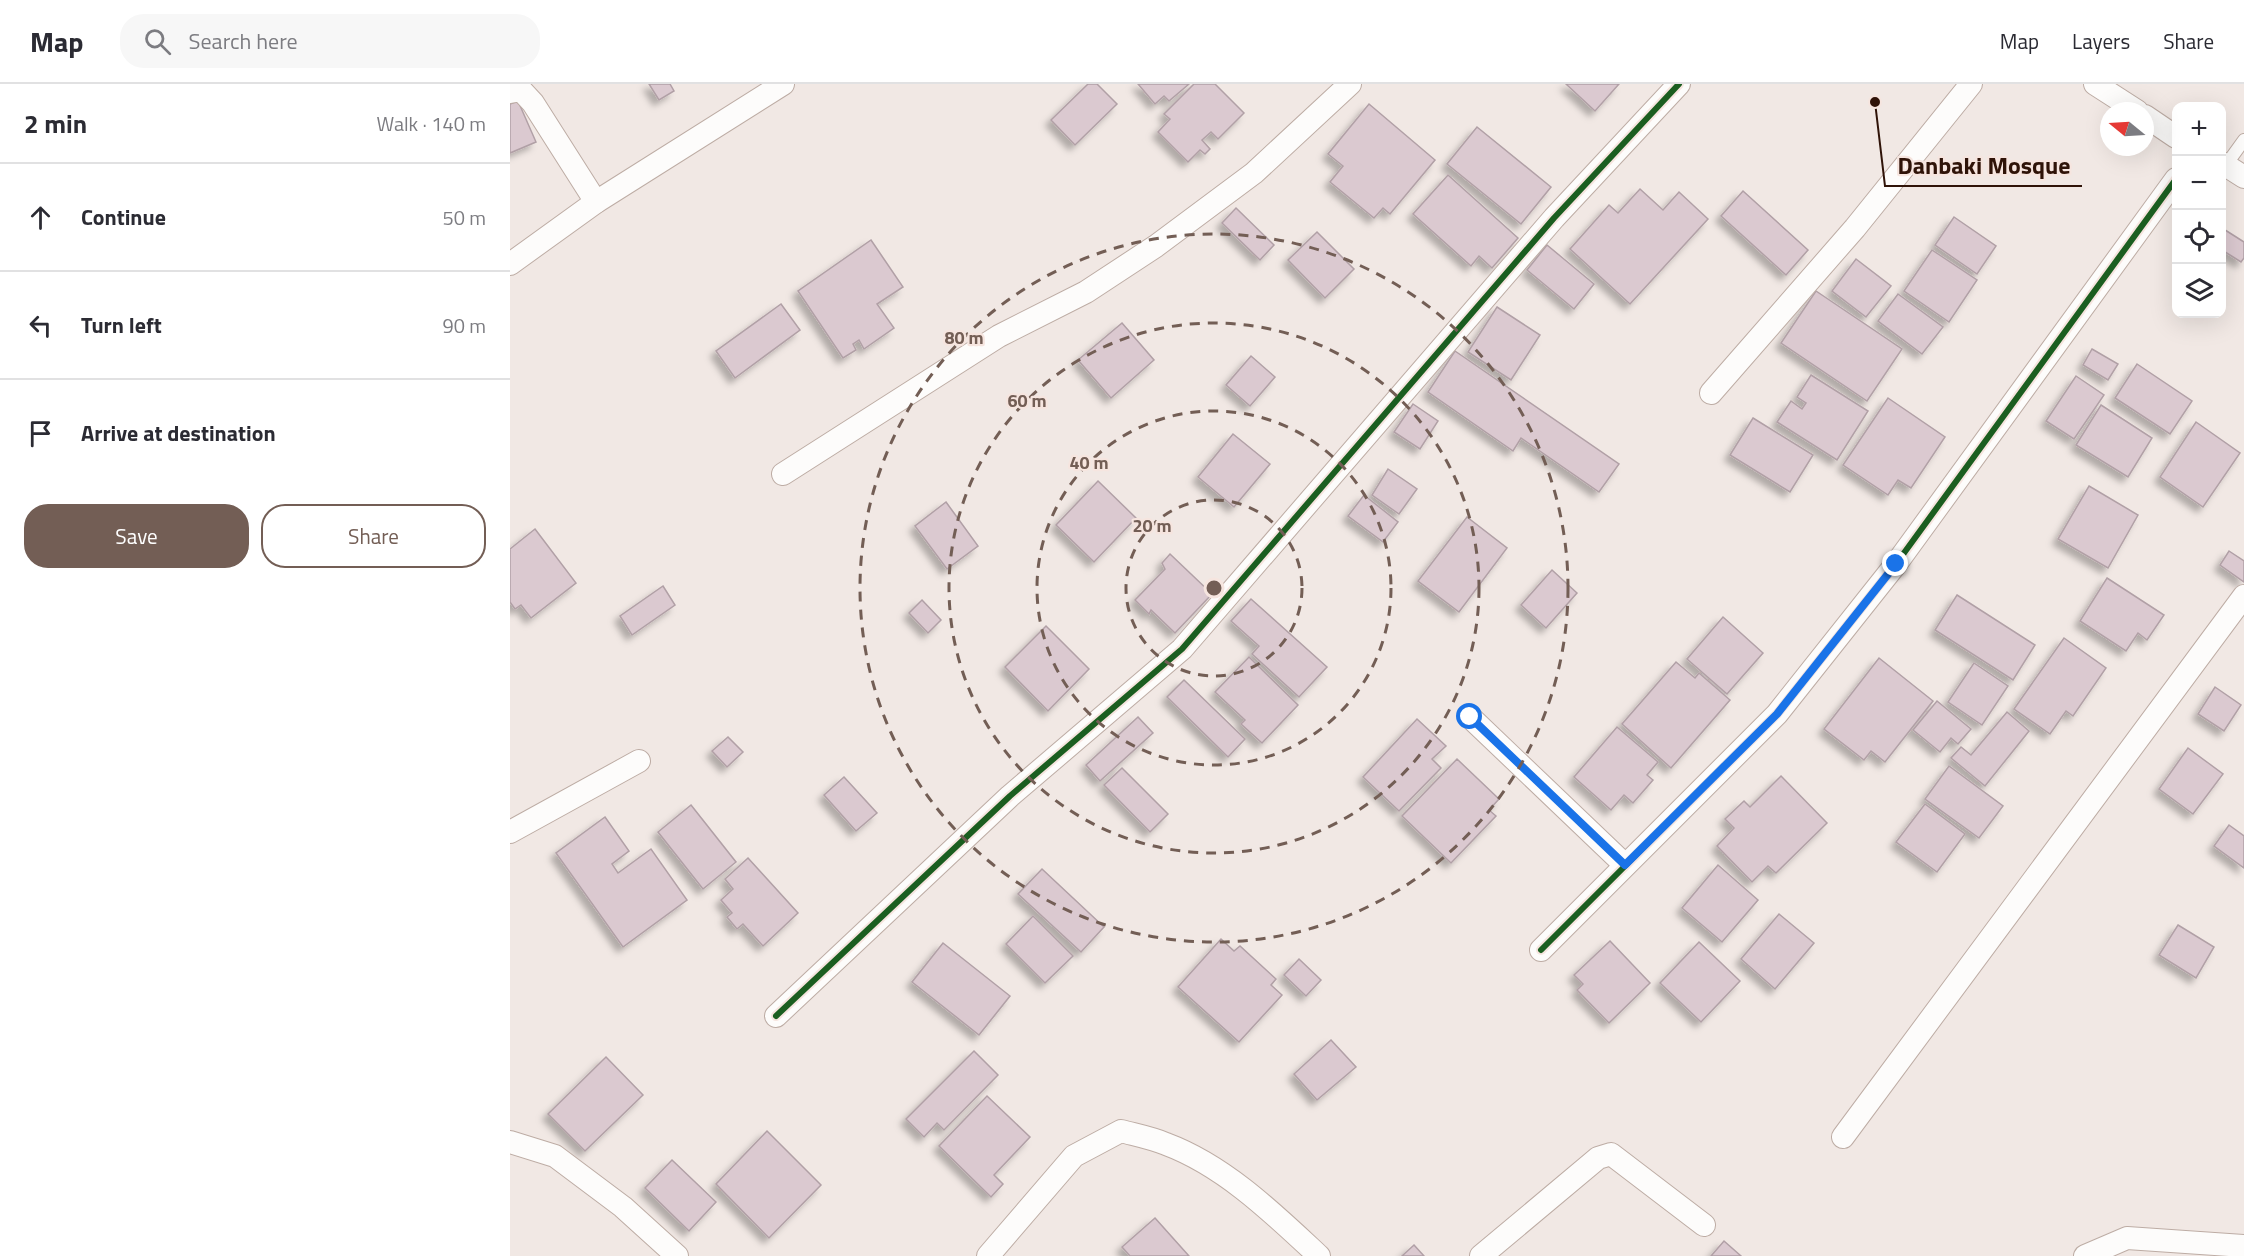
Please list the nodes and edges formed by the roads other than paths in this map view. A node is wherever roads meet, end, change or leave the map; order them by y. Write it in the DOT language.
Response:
graph roads {
  1 [pos="783,84"];
  2 [pos="1350,84"];
  3 [pos="1679,84"];
  4 [pos="1971,84"];
  5 [pos="2095,84"];
  6 [pos="516,89"];
  7 [pos="2123,102"];
  8 [pos="2154,122"];
  9 [pos="2172,134"];
  10 [pos="2244,140"];
  11 [pos="2231,169"];
  12 [pos="2172,184"];
  13 [pos="596,202"];
  14 [pos="510,264"];
  15 [pos="1711,393"];
  16 [pos="783,474"];
  17 [pos="2244,596"];
  18 [pos="1470,717"];
  19 [pos="639,761"];
  20 [pos="510,832"];
  21 [pos="1625,865"];
  22 [pos="1540,950"];
  23 [pos="776,1016"];
  24 [pos="1843,1137"];
  25 [pos="510,1142"];
  26 [pos="1704,1225"];
  27 [pos="2244,1246"];
  28 [pos="677,1256"];
  29 [pos="988,1256"];
  30 [pos="1319,1256"];
  31 [pos="1480,1256"];
  32 [pos="2085,1256"];
  1 -- 13 [label="street"];
  2 -- 16 [label="street"];
  3 -- 23 [label="street"];
  4 -- 15 [label="street"];
  5 -- 7 [label="street"];
  6 -- 13 [label="street"];
  8 -- 9 [label="street"];
  10 -- 11 [label="lane"];
  12 -- 21 [label="street"];
  13 -- 14 [label="street"];
  17 -- 24 [label="street"];
  18 -- 21 [label="street"];
  19 -- 20 [label="street"];
  21 -- 22 [label="street"];
  25 -- 28 [label="street"];
  26 -- 31 [label="street"];
  27 -- 32 [label="street"];
  29 -- 30 [label="street"];
}
